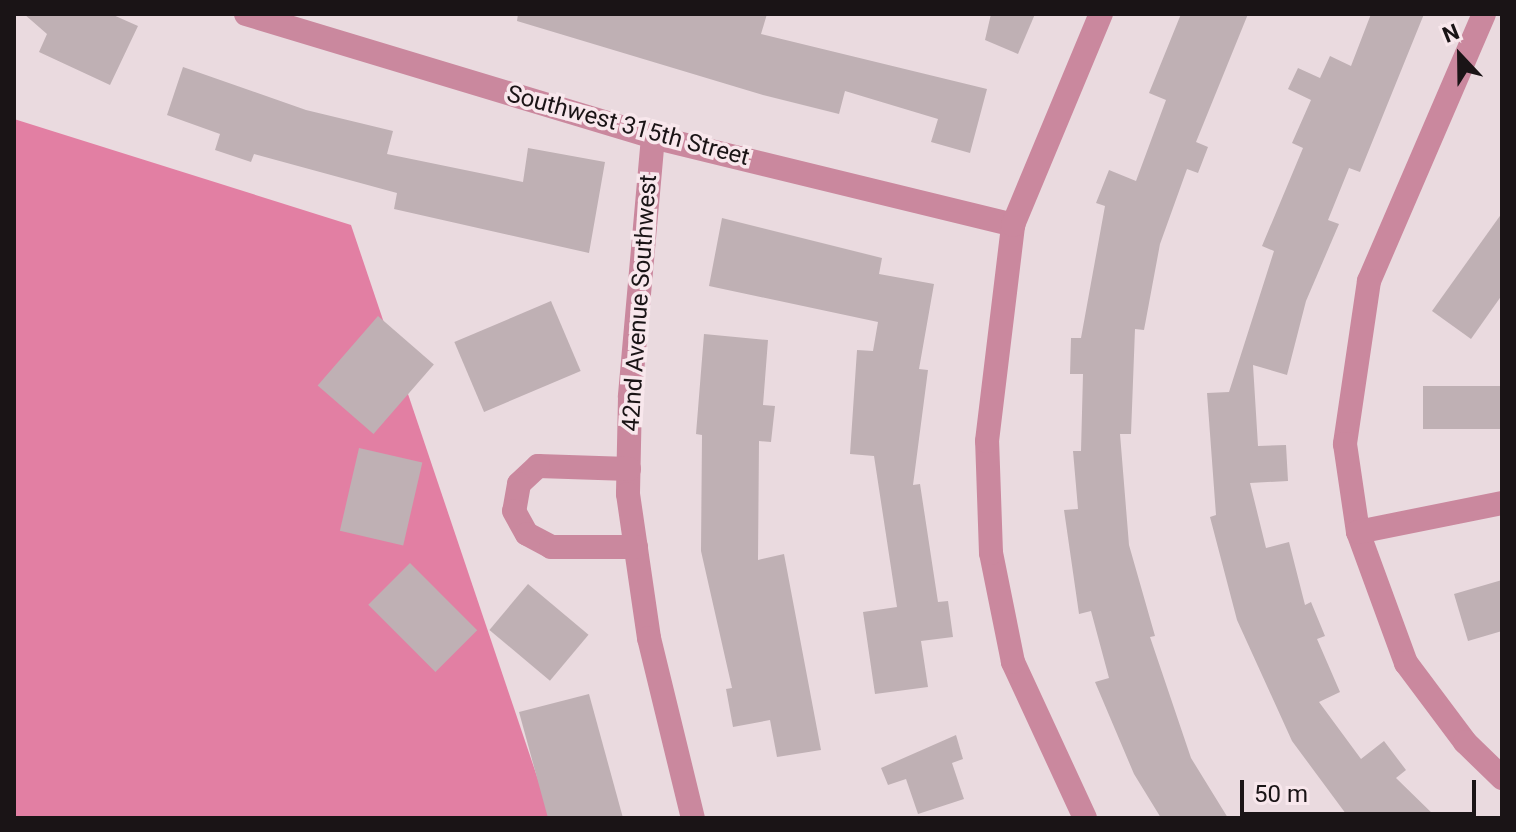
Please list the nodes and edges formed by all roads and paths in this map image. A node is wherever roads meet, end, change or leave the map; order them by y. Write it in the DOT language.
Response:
graph roads {
  1 [pos="246,14"];
  2 [pos="1101,14"];
  3 [pos="1484,14"];
  4 [pos="653,137"];
  5 [pos="1013,225"];
  6 [pos="629,469"];
  7 [pos="1502,503"];
  8 [pos="1358,532"];
  9 [pos="636,547"];
  10 [pos="1502,778"];
  11 [pos="693,818"];
  12 [pos="1085,818"];
  1 -- 4 [label="street, Southwest 315th Street"];
  2 -- 5 [label="street"];
  3 -- 8 [label="street"];
  4 -- 5 [label="street, Southwest 315th Street"];
  4 -- 6 [label="street, 42nd Avenue Southwest"];
  5 -- 12 [label="street"];
  6 -- 9 [label="street, 42nd Avenue Southwest"];
  6 -- 9 [label="street"];
  7 -- 8 [label="street"];
  8 -- 10 [label="street"];
  9 -- 11 [label="street, 42nd Avenue Southwest"];
}
